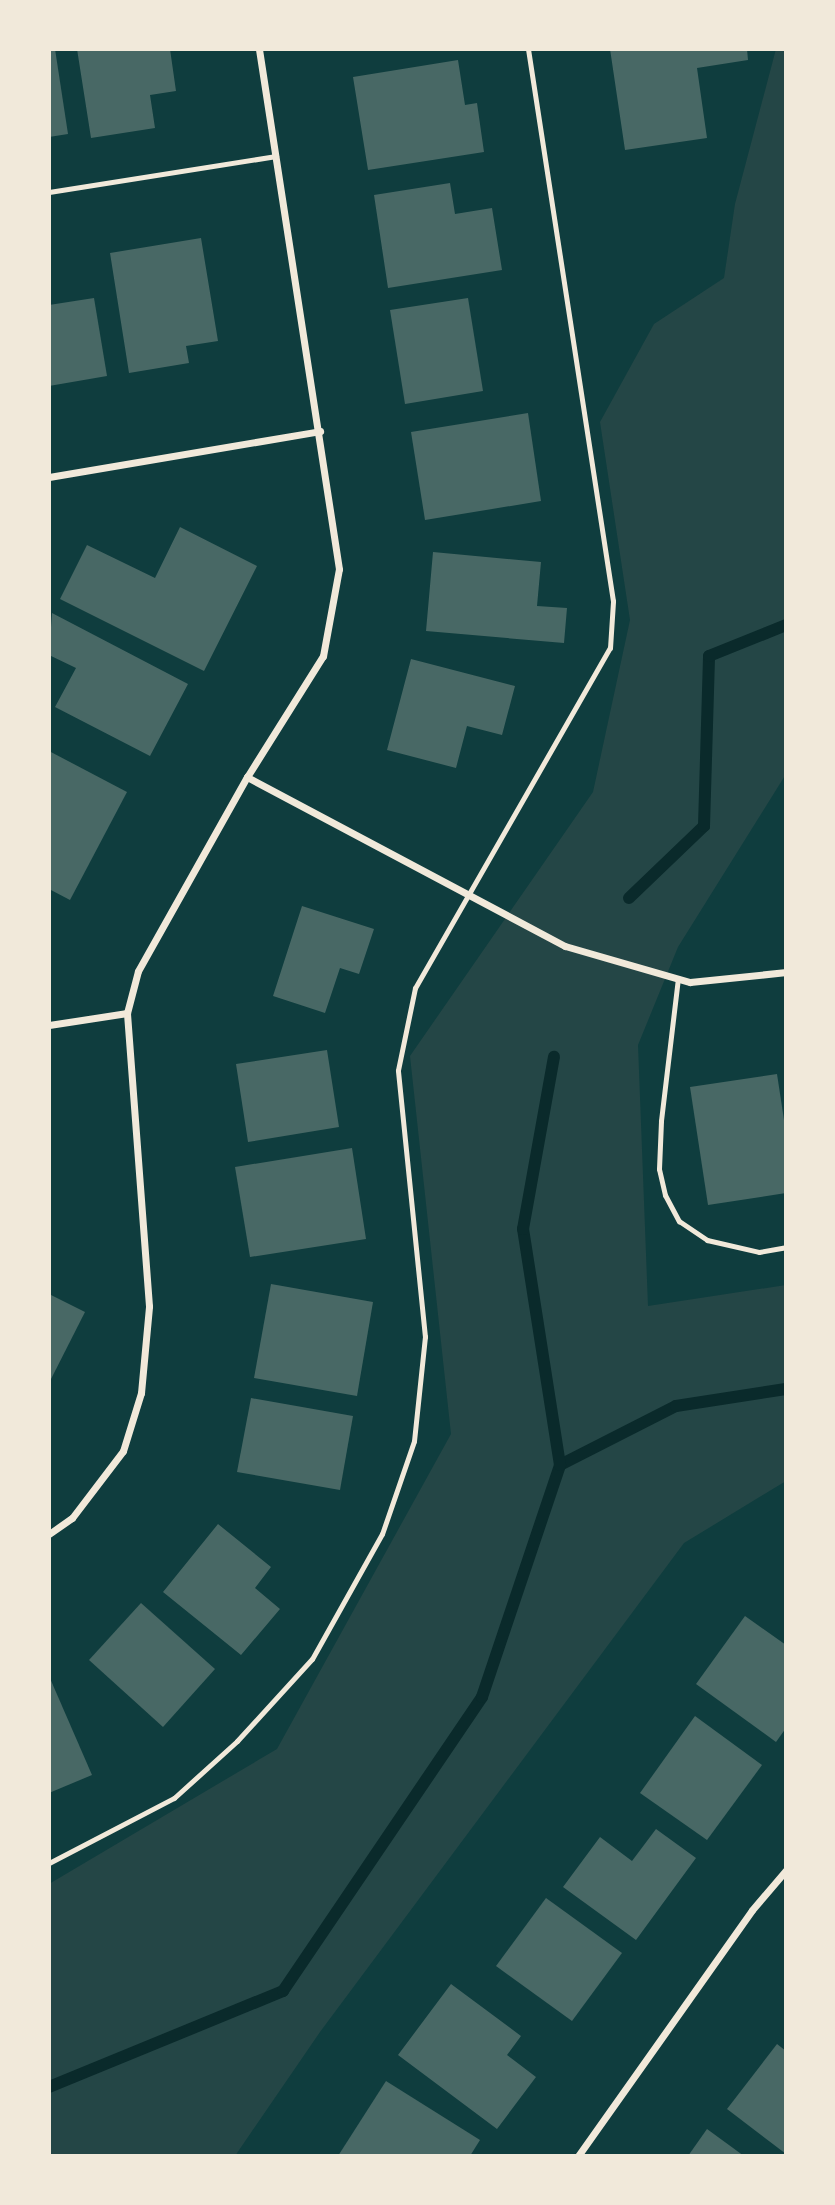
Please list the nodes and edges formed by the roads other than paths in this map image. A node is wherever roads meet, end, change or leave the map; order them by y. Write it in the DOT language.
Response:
graph roads {
  1 [pos="259,49"];
  2 [pos="528,49"];
  3 [pos="276,156"];
  4 [pos="49,192"];
  5 [pos="320,431"];
  6 [pos="49,477"];
  7 [pos="247,777"];
  8 [pos="471,897"];
  9 [pos="786,972"];
  10 [pos="678,978"];
  11 [pos="127,1013"];
  12 [pos="49,1025"];
  13 [pos="786,1247"];
  14 [pos="49,1534"];
  15 [pos="49,1863"];
  16 [pos="786,1870"];
  17 [pos="578,2156"];
  1 -- 3 [label="street"];
  2 -- 8 [label="lane"];
  3 -- 4 [label="lane"];
  3 -- 5 [label="street"];
  5 -- 6 [label="street"];
  5 -- 7 [label="street"];
  7 -- 8 [label="street"];
  7 -- 11 [label="street"];
  8 -- 10 [label="street"];
  8 -- 15 [label="lane"];
  9 -- 10 [label="street"];
  10 -- 13 [label="lane"];
  11 -- 12 [label="street"];
  11 -- 14 [label="street"];
  16 -- 17 [label="street"];
}
